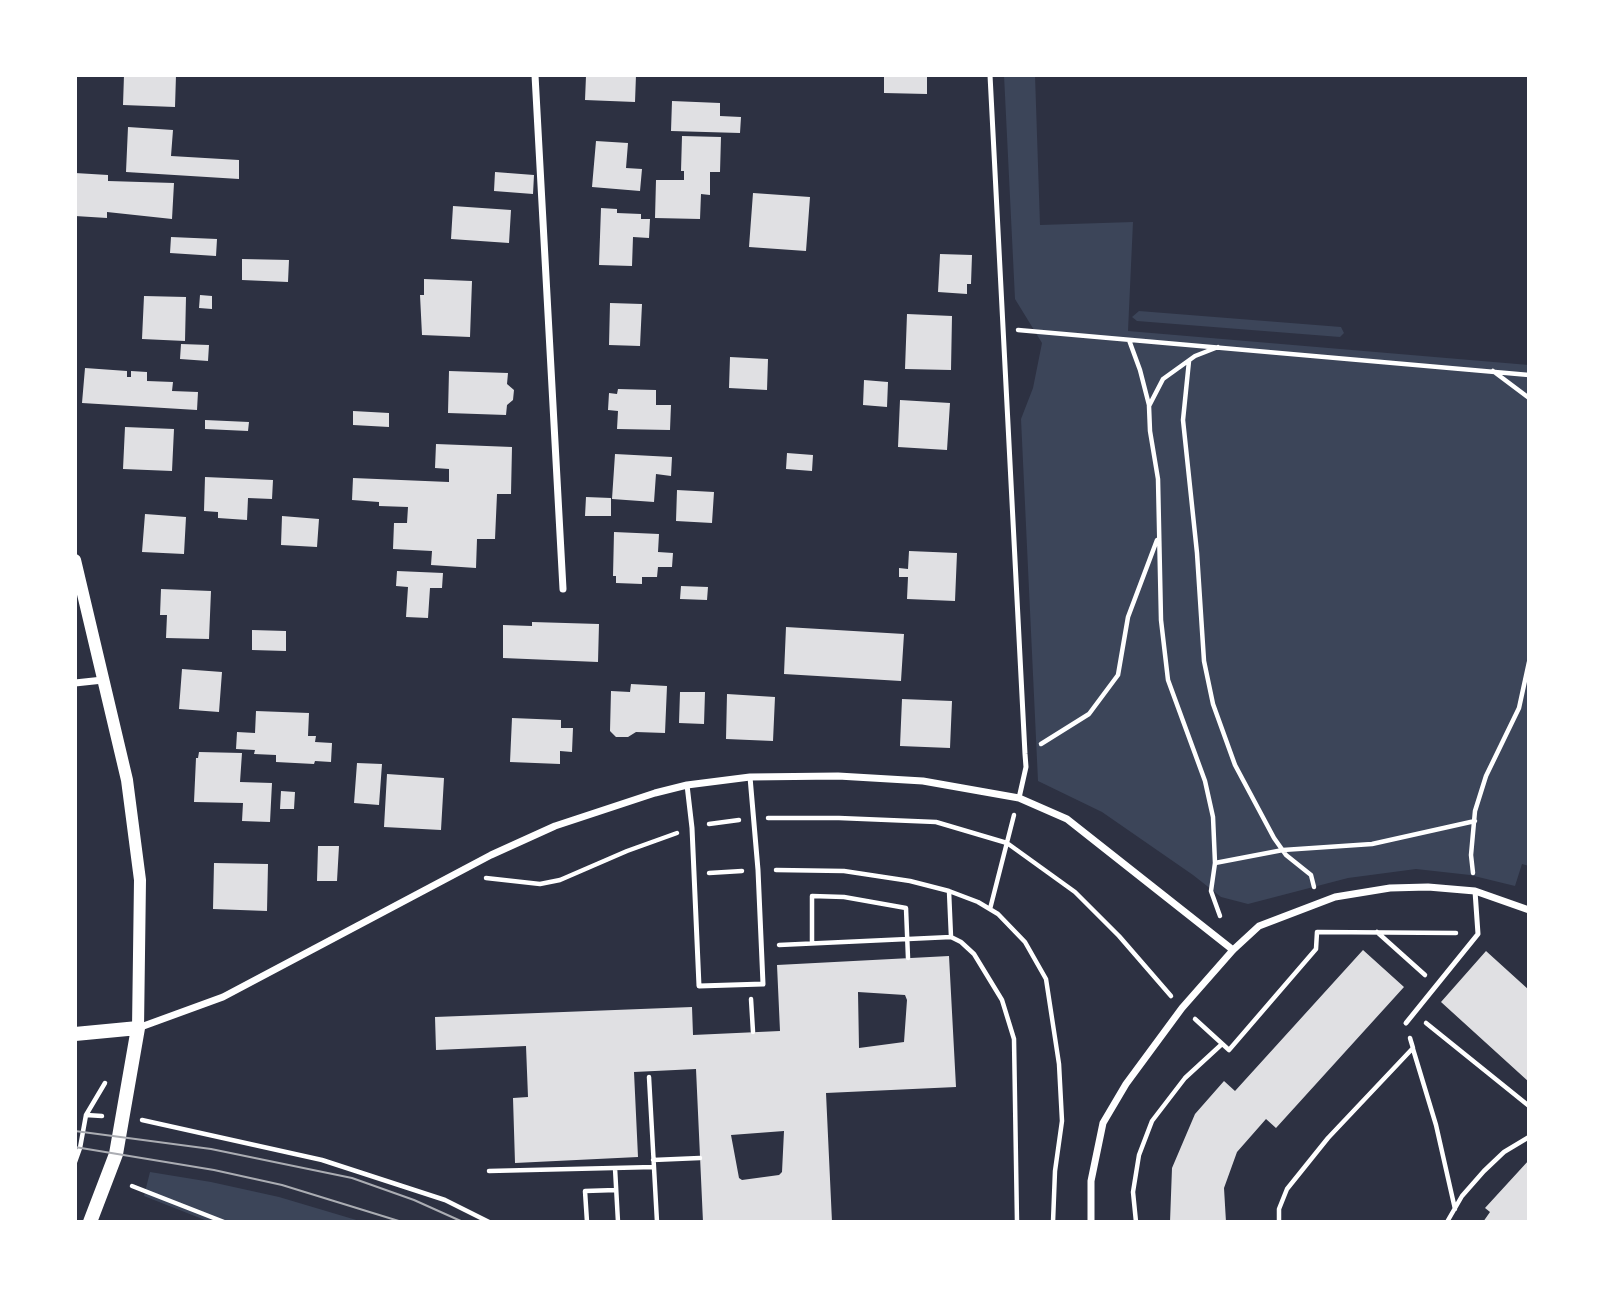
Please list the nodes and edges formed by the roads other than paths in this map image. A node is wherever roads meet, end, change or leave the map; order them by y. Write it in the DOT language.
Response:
graph roads {
  1 [pos="535,75"];
  2 [pos="990,75"];
  3 [pos="75,560"];
  4 [pos="563,589"];
  5 [pos="103,680"];
  6 [pos="75,683"];
  7 [pos="750,777"];
  8 [pos="687,785"];
  9 [pos="1019,798"];
  10 [pos="1475,891"];
  11 [pos="1529,910"];
  12 [pos="1233,950"];
  13 [pos="1406,1023"];
  14 [pos="138,1028"];
  15 [pos="75,1034"];
  16 [pos="90,1222"];
  17 [pos="1091,1222"];
  1 -- 4 [label="street"];
  2 -- 9 [label="lane"];
  3 -- 5 [label="street"];
  5 -- 6 [label="street"];
  5 -- 14 [label="street"];
  7 -- 8 [label="street"];
  7 -- 8 [label="lane"];
  7 -- 9 [label="street"];
  8 -- 14 [label="street"];
  9 -- 12 [label="street"];
  10 -- 11 [label="street"];
  10 -- 12 [label="street"];
  10 -- 13 [label="lane"];
  12 -- 17 [label="street"];
  14 -- 15 [label="main road"];
  14 -- 16 [label="main road"];
}
